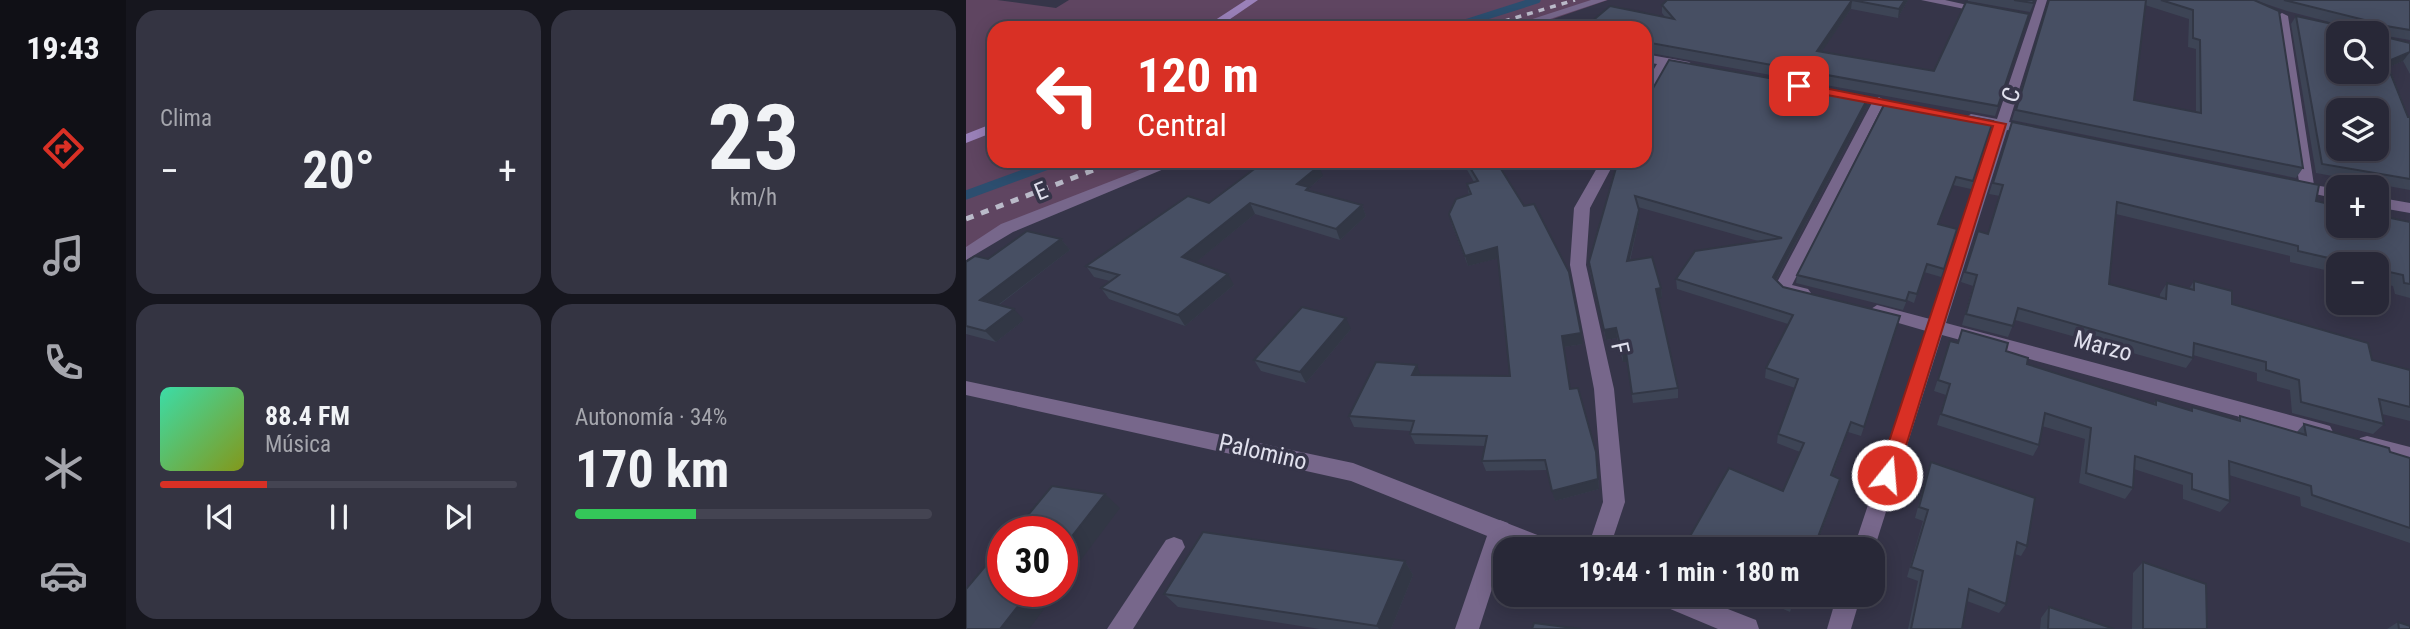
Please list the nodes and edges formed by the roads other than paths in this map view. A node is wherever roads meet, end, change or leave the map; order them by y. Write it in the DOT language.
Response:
graph roads {
  1 [pos="1251,0"];
  2 [pos="1602,0"];
  3 [pos="1926,0"];
  4 [pos="2042,0"];
  5 [pos="2000,13"];
  6 [pos="2282,15"];
  7 [pos="1220,21"];
  8 [pos="1534,21"];
  9 [pos="1652,59"];
  10 [pos="1664,62"];
  11 [pos="1704,69"];
  12 [pos="1652,83"];
  13 [pos="1880,101"];
  14 [pos="1960,116"];
  15 [pos="2000,124"];
  16 [pos="987,130"];
  17 [pos="2054,135"];
  18 [pos="966,139"];
  19 [pos="1159,168"];
  20 [pos="1604,168"];
  21 [pos="2281,183"];
  22 [pos="2307,188"];
  23 [pos="2326,192"];
  24 [pos="2389,204"];
  25 [pos="2410,208"];
  26 [pos="966,255"];
  27 [pos="1820,297"];
  28 [pos="1858,307"];
  29 [pos="1934,326"];
  30 [pos="966,388"];
  31 [pos="2410,456"];
  32 [pos="1500,530"];
  33 [pos="1518,537"];
  34 [pos="1603,537"];
  35 [pos="1868,537"];
  36 [pos="1174,547"];
  37 [pos="1693,607"];
  38 [pos="1845,607"];
  39 [pos="1119,629"];
  40 [pos="1467,629"];
  41 [pos="1747,629"];
  42 [pos="1839,629"];
  1 -- 7 [label="main road"];
  2 -- 8 [label="street"];
  3 -- 5 [label="street"];
  4 -- 15 [label="street, C"];
  6 -- 22 [label="street"];
  9 -- 10 [label="street"];
  10 -- 11 [label="street"];
  10 -- 12 [label="street"];
  13 -- 27 [label="street"];
  14 -- 15 [label="street"];
  15 -- 17 [label="street"];
  15 -- 29 [label="street, C"];
  16 -- 18 [label="main road"];
  19 -- 26 [label="street, E"];
  20 -- 34 [label="street, F"];
  21 -- 22 [label="street"];
  22 -- 23 [label="street"];
  24 -- 25 [label="street"];
  28 -- 29 [label="street, Marzo"];
  29 -- 31 [label="street, Marzo"];
  29 -- 35 [label="street, C"];
  30 -- 32 [label="street, Palomino"];
  32 -- 33 [label="street, Palomino"];
  32 -- 40 [label="street"];
  36 -- 39 [label="street"];
  37 -- 41 [label="street"];
  38 -- 42 [label="street"];
}
